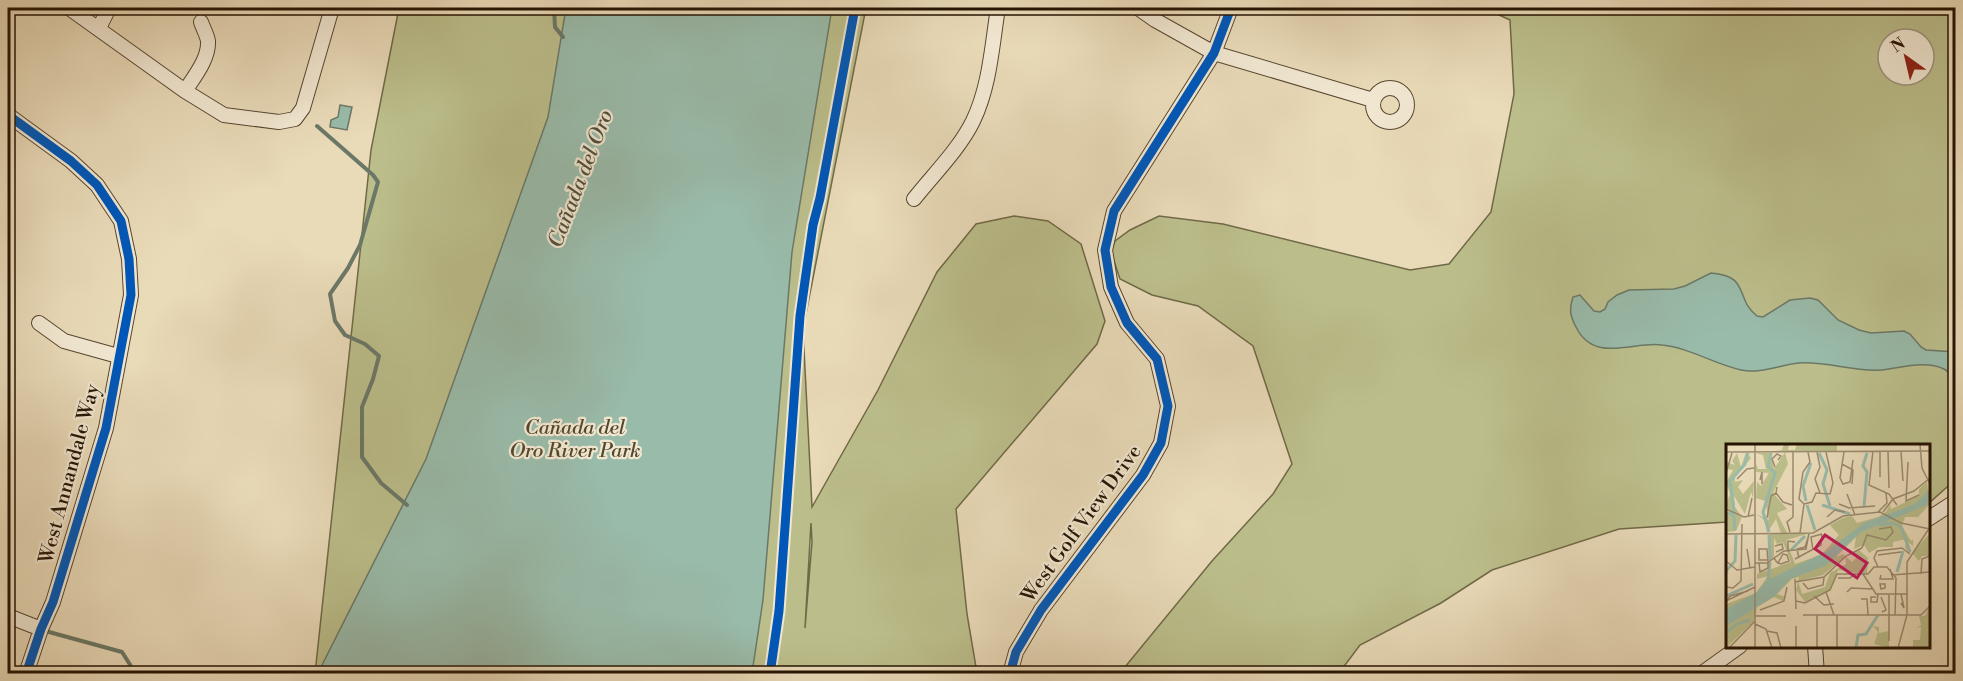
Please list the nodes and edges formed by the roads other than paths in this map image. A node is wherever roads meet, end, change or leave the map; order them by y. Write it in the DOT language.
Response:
graph roads {
  1 [pos="69,8"];
  2 [pos="109,8"];
  3 [pos="332,8"];
  4 [pos="998,8"];
  5 [pos="1138,8"];
  6 [pos="1231,8"];
  7 [pos="201,22"];
  8 [pos="99,28"];
  9 [pos="1214,53"];
  10 [pos="185,91"];
  11 [pos="1373,100"];
  12 [pos="8,116"];
  13 [pos="914,199"];
  14 [pos="39,323"];
  15 [pos="118,356"];
  16 [pos="1956,501"];
  17 [pos="1930,518"];
  18 [pos="8,616"];
  19 [pos="41,629"];
  20 [pos="1737,648"];
  21 [pos="1815,648"];
  22 [pos="26,674"];
  23 [pos="1010,674"];
  24 [pos="1701,674"];
  25 [pos="1817,674"];
  1 -- 8 [label="street"];
  2 -- 8 [label="street"];
  3 -- 10 [label="street"];
  4 -- 13 [label="street"];
  5 -- 9 [label="street"];
  6 -- 9 [label="street, West Golf View Drive"];
  7 -- 10 [label="street"];
  8 -- 10 [label="street"];
  9 -- 11 [label="street"];
  9 -- 23 [label="street, West Golf View Drive"];
  12 -- 15 [label="street, West Annandale Way"];
  14 -- 15 [label="street"];
  15 -- 19 [label="street, West Annandale Way"];
  16 -- 17 [label="street"];
  18 -- 19 [label="street"];
  19 -- 22 [label="street, West Annandale Way"];
  20 -- 24 [label="street"];
  21 -- 25 [label="street"];
}
